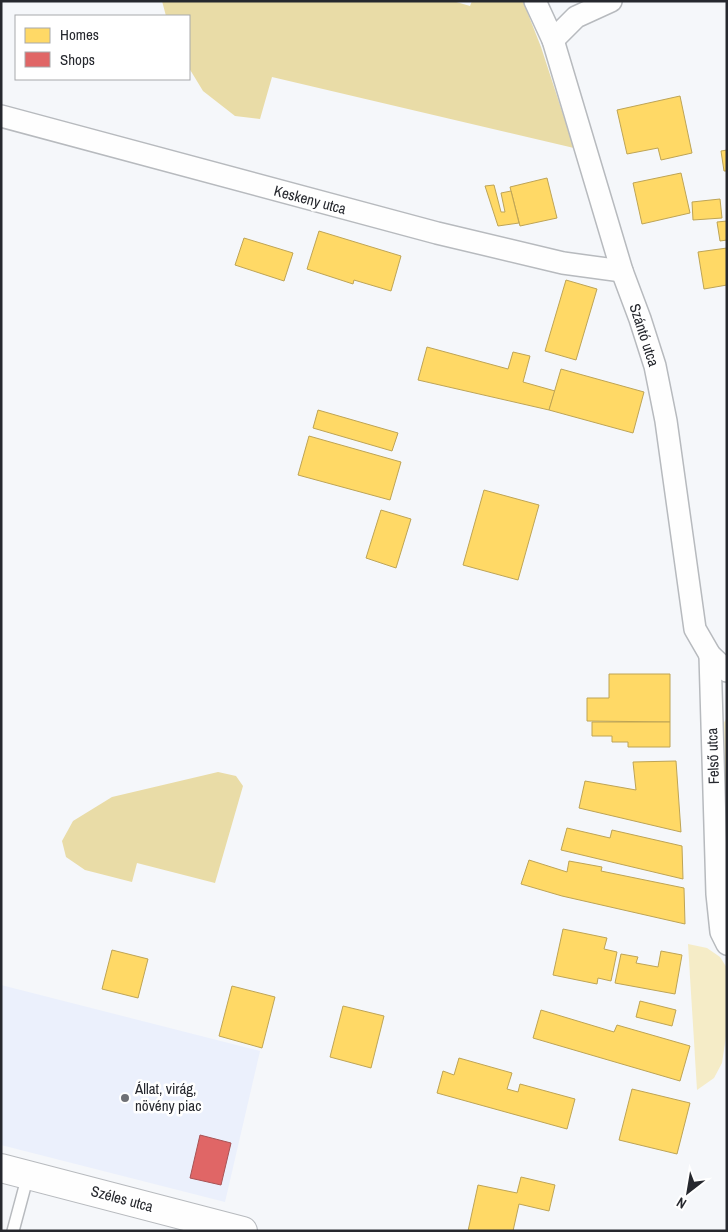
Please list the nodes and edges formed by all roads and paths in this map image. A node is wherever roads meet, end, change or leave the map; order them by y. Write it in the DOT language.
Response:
graph roads {
  1 [pos="535,1"];
  2 [pos="612,1"];
  3 [pos="553,40"];
  4 [pos="1,116"];
  5 [pos="622,271"];
  6 [pos="710,655"];
  7 [pos="727,671"];
  8 [pos="727,944"];
  9 [pos="1,1168"];
  10 [pos="28,1174"];
  11 [pos="13,1231"];
  12 [pos="243,1231"];
  1 -- 3 [label="street, Szántó utca"];
  2 -- 3 [label="street"];
  3 -- 5 [label="street, Szántó utca"];
  4 -- 5 [label="street, Keskeny utca"];
  5 -- 6 [label="street, Szántó utca"];
  6 -- 7 [label="street, Szántó utca"];
  6 -- 8 [label="street, Felső utca"];
  9 -- 10 [label="street, Széles utca"];
  10 -- 11 [label="lane"];
  10 -- 12 [label="street, Széles utca"];
}
